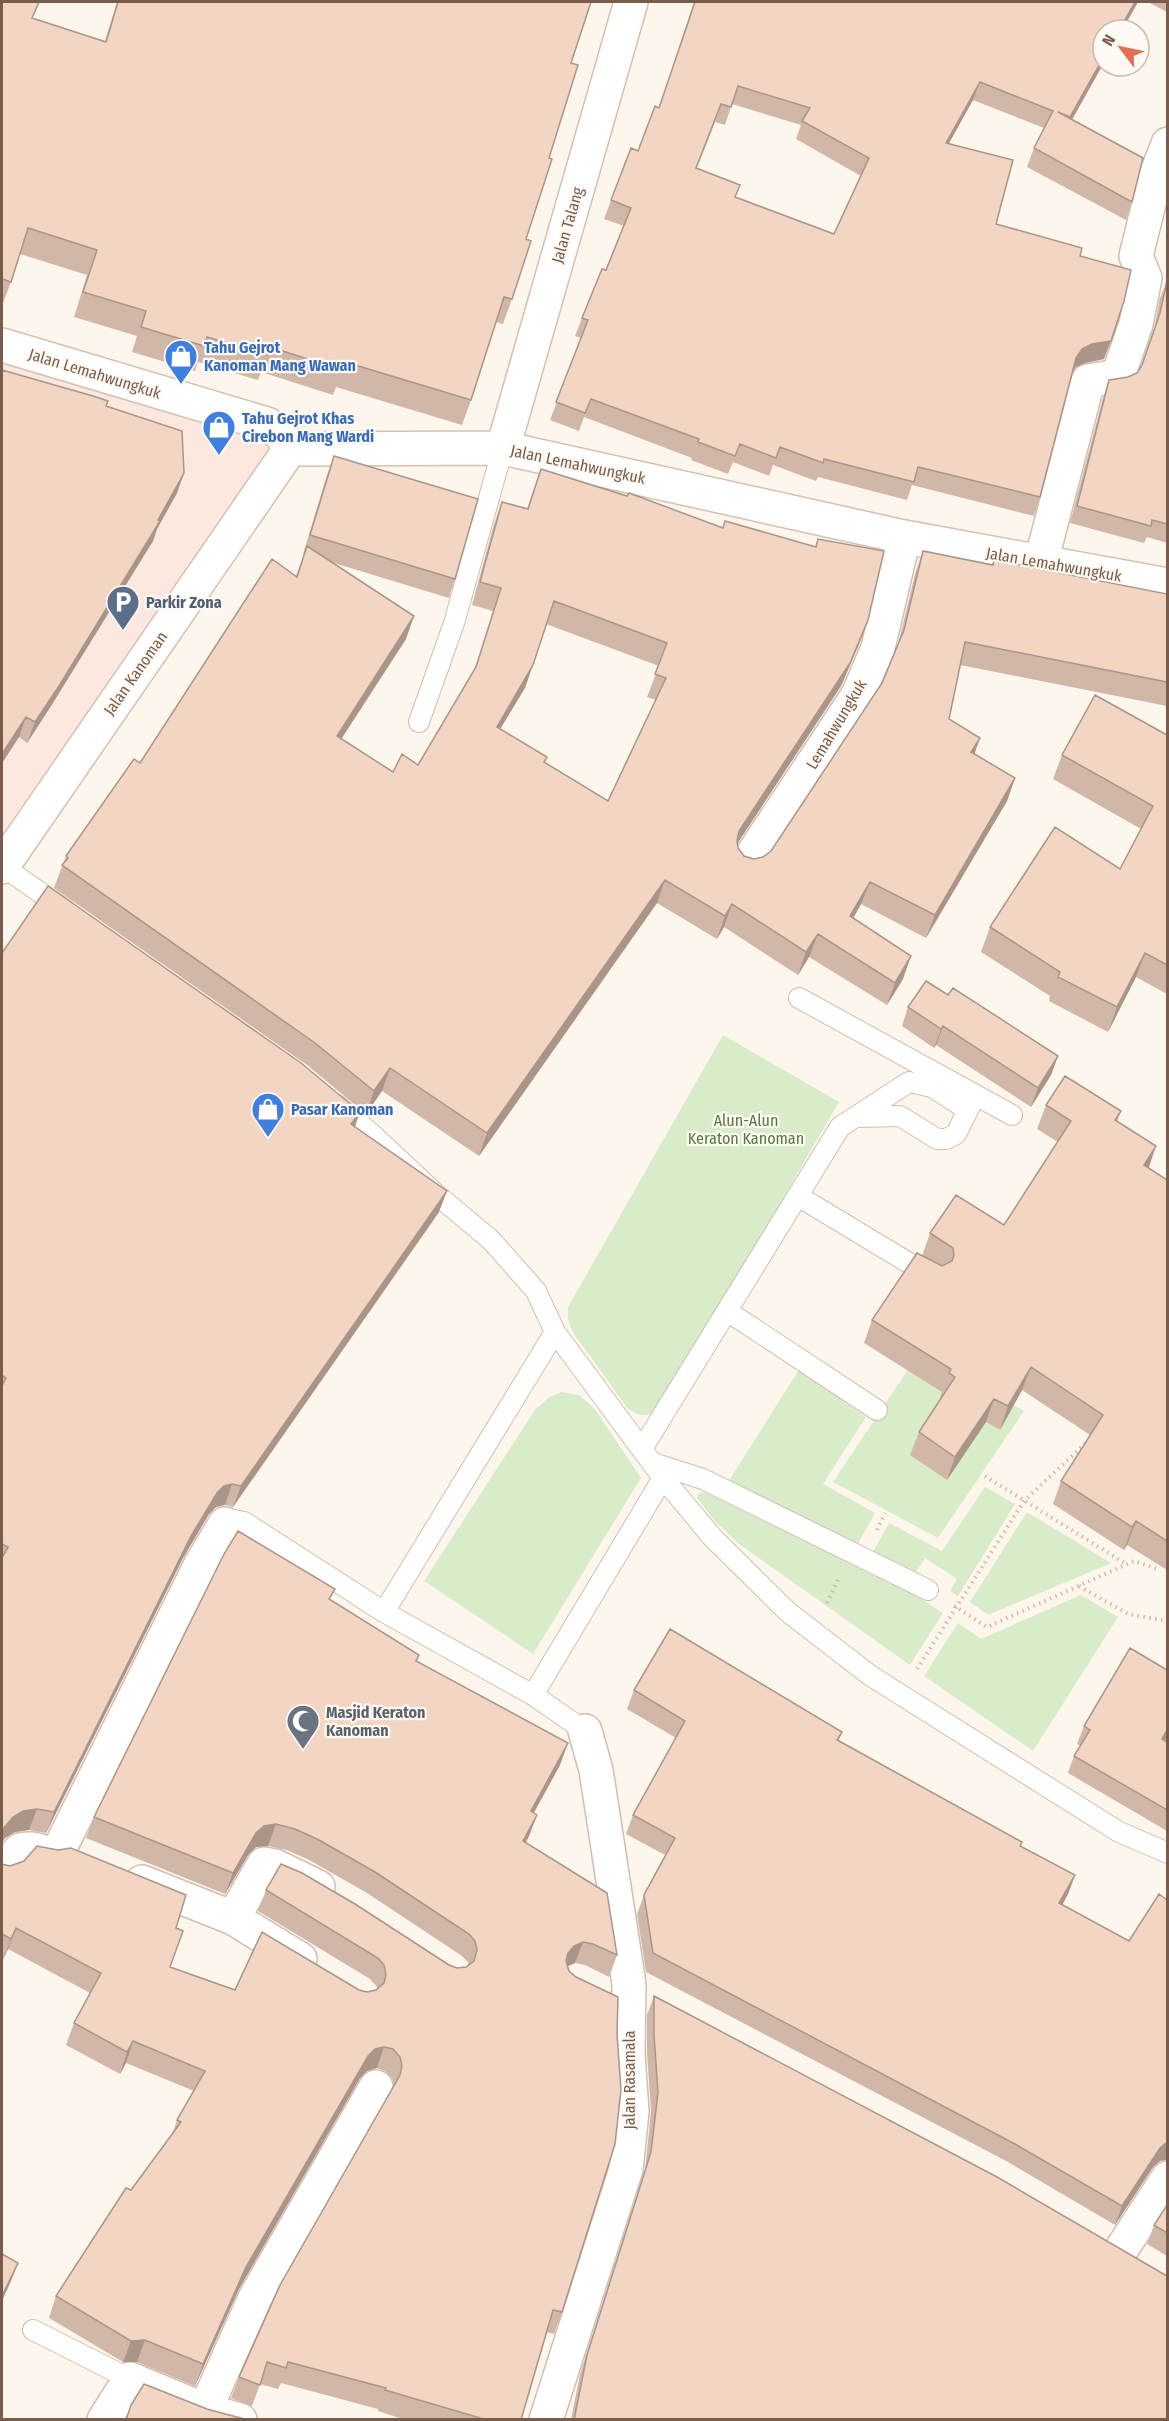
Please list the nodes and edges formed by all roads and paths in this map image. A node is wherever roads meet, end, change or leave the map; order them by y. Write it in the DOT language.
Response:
graph roads {
  1 [pos="631,2"];
  2 [pos="1167,144"];
  3 [pos="2,345"];
  4 [pos="503,448"];
  5 [pos="290,449"];
  6 [pos="904,537"];
  7 [pos="1041,562"];
  8 [pos="1167,585"];
  9 [pos="419,722"];
  10 [pos="747,863"];
  11 [pos="2,866"];
  12 [pos="79,920"];
  13 [pos="799,998"];
  14 [pos="318,1090"];
  15 [pos="972,1103"];
  16 [pos="1012,1115"];
  17 [pos="855,1117"];
  18 [pos="798,1196"];
  19 [pos="934,1278"];
  20 [pos="727,1311"];
  21 [pos="555,1332"];
  22 [pos="877,1410"];
  23 [pos="1089,1440"];
  24 [pos="653,1463"];
  25 [pos="985,1476"];
  26 [pos="1024,1501"];
  27 [pos="225,1524"];
  28 [pos="852,1553"];
  29 [pos="1127,1564"];
  30 [pos="1157,1569"];
  31 [pos="1079,1585"];
  32 [pos="928,1590"];
  33 [pos="956,1608"];
  34 [pos="384,1612"];
  35 [pos="1167,1621"];
  36 [pos="813,1631"];
  37 [pos="901,1694"];
  38 [pos="532,1695"];
  39 [pos="585,1731"];
  40 [pos="60,1848"];
  41 [pos="1167,1853"];
  42 [pos="2,1869"];
  43 [pos="344,1903"];
  44 [pos="233,1918"];
  45 [pos="323,1973"];
  46 [pos="618,1994"];
  47 [pos="661,2001"];
  48 [pos="376,2087"];
  49 [pos="1167,2178"];
  50 [pos="1091,2232"];
  51 [pos="1121,2250"];
  52 [pos="1149,2267"];
  53 [pos="33,2330"];
  54 [pos="130,2379"];
  55 [pos="205,2410"];
  56 [pos="104,2420"];
  57 [pos="240,2420"];
  58 [pos="546,2420"];
  1 -- 4 [label="street, Jalan Talang"];
  2 -- 7 [label="street"];
  3 -- 5 [label="street, Jalan Lemahwungkuk"];
  4 -- 5 [label="street, Jalan Lemahwungkuk"];
  4 -- 6 [label="street, Jalan Lemahwungkuk"];
  4 -- 9 [label="lane"];
  5 -- 11 [label="street, Jalan Kanoman"];
  6 -- 7 [label="street, Jalan Lemahwungkuk"];
  6 -- 10 [label="street, Lemahwungkuk"];
  7 -- 8 [label="street, Jalan Lemahwungkuk"];
  11 -- 12 [label="lane"];
  13 -- 15 [label="lane"];
  14 -- 21 [label="lane"];
  15 -- 16 [label="lane"];
  15 -- 17 [label="lane"];
  15 -- 17 [label="lane"];
  17 -- 18 [label="lane"];
  18 -- 19 [label="lane"];
  18 -- 20 [label="lane"];
  20 -- 22 [label="lane"];
  20 -- 24 [label="lane"];
  21 -- 24 [label="lane"];
  21 -- 34 [label="lane"];
  23 -- 26 [label="path"];
  24 -- 28 [label="lane"];
  24 -- 36 [label="lane"];
  24 -- 38 [label="lane"];
  25 -- 26 [label="path"];
  26 -- 29 [label="path"];
  26 -- 33 [label="path"];
  27 -- 34 [label="lane"];
  27 -- 40 [label="street"];
  28 -- 32 [label="lane"];
  28 -- 36 [label="path"];
  29 -- 30 [label="path"];
  29 -- 31 [label="path"];
  31 -- 33 [label="path"];
  31 -- 35 [label="path"];
  32 -- 33 [label="path"];
  33 -- 37 [label="path"];
  34 -- 38 [label="lane"];
  36 -- 37 [label="lane"];
  37 -- 41 [label="lane"];
  38 -- 39 [label="lane"];
  39 -- 46 [label="street, Jalan Rasamala"];
  40 -- 42 [label="street"];
  40 -- 44 [label="street"];
  43 -- 44 [label="street"];
  44 -- 45 [label="street"];
  46 -- 47 [label="street"];
  46 -- 58 [label="street, Jalan Rasamala"];
  48 -- 55 [label="street"];
  49 -- 51 [label="street"];
  50 -- 51 [label="street"];
  51 -- 52 [label="street"];
  53 -- 54 [label="lane"];
  54 -- 55 [label="street"];
  54 -- 56 [label="street"];
  55 -- 57 [label="street"];
}
